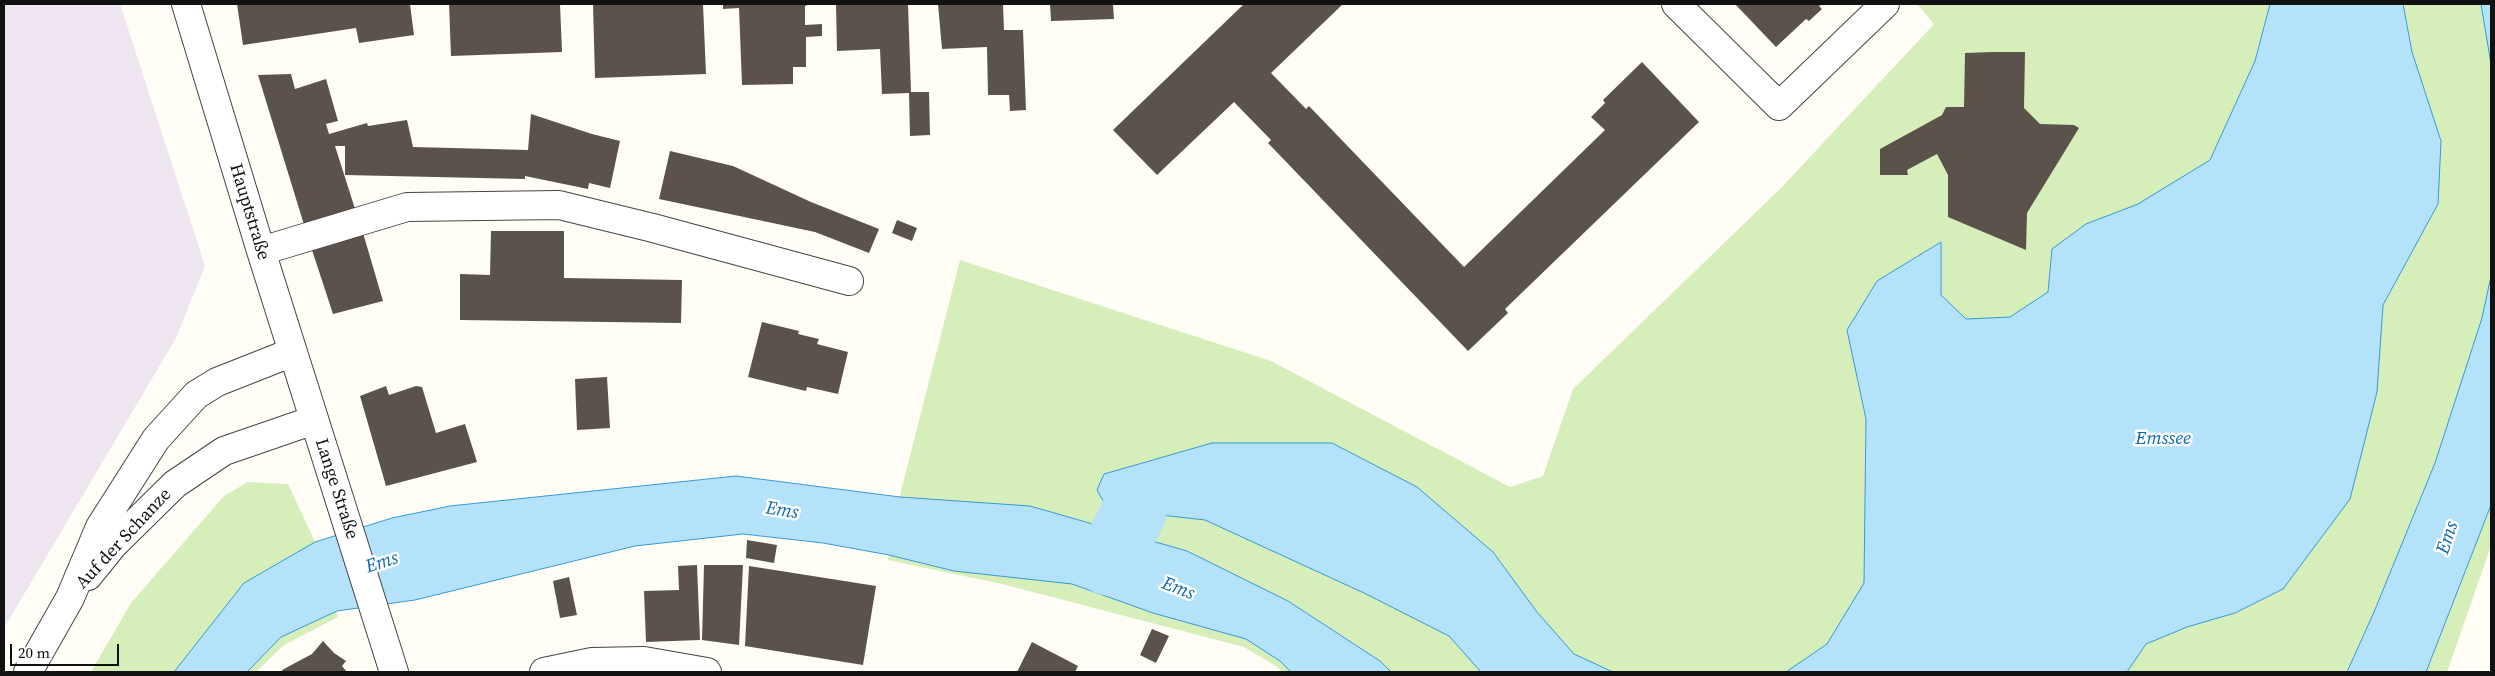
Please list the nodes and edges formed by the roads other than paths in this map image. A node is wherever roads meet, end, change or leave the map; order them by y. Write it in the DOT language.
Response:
graph roads {
  1 [pos="186,4"];
  2 [pos="1676,4"];
  3 [pos="1885,4"];
  4 [pos="261,251"];
  5 [pos="849,281"];
  6 [pos="293,352"];
  7 [pos="314,420"];
  8 [pos="70,598"];
  9 [pos="28,672"];
  10 [pos="394,672"];
  11 [pos="544,672"];
  12 [pos="707,672"];
  1 -- 4 [label="street, Hauptstraße"];
  2 -- 3 [label="street"];
  4 -- 5 [label="street"];
  4 -- 6 [label="street, Hauptstraße"];
  6 -- 7 [label="street, Hauptstraße"];
  6 -- 8 [label="street, Auf der Schanze"];
  7 -- 8 [label="street, Auf der Schanze"];
  7 -- 10 [label="street, Lange Straße"];
  8 -- 9 [label="street, Auf der Schanze"];
  11 -- 12 [label="street"];
}
